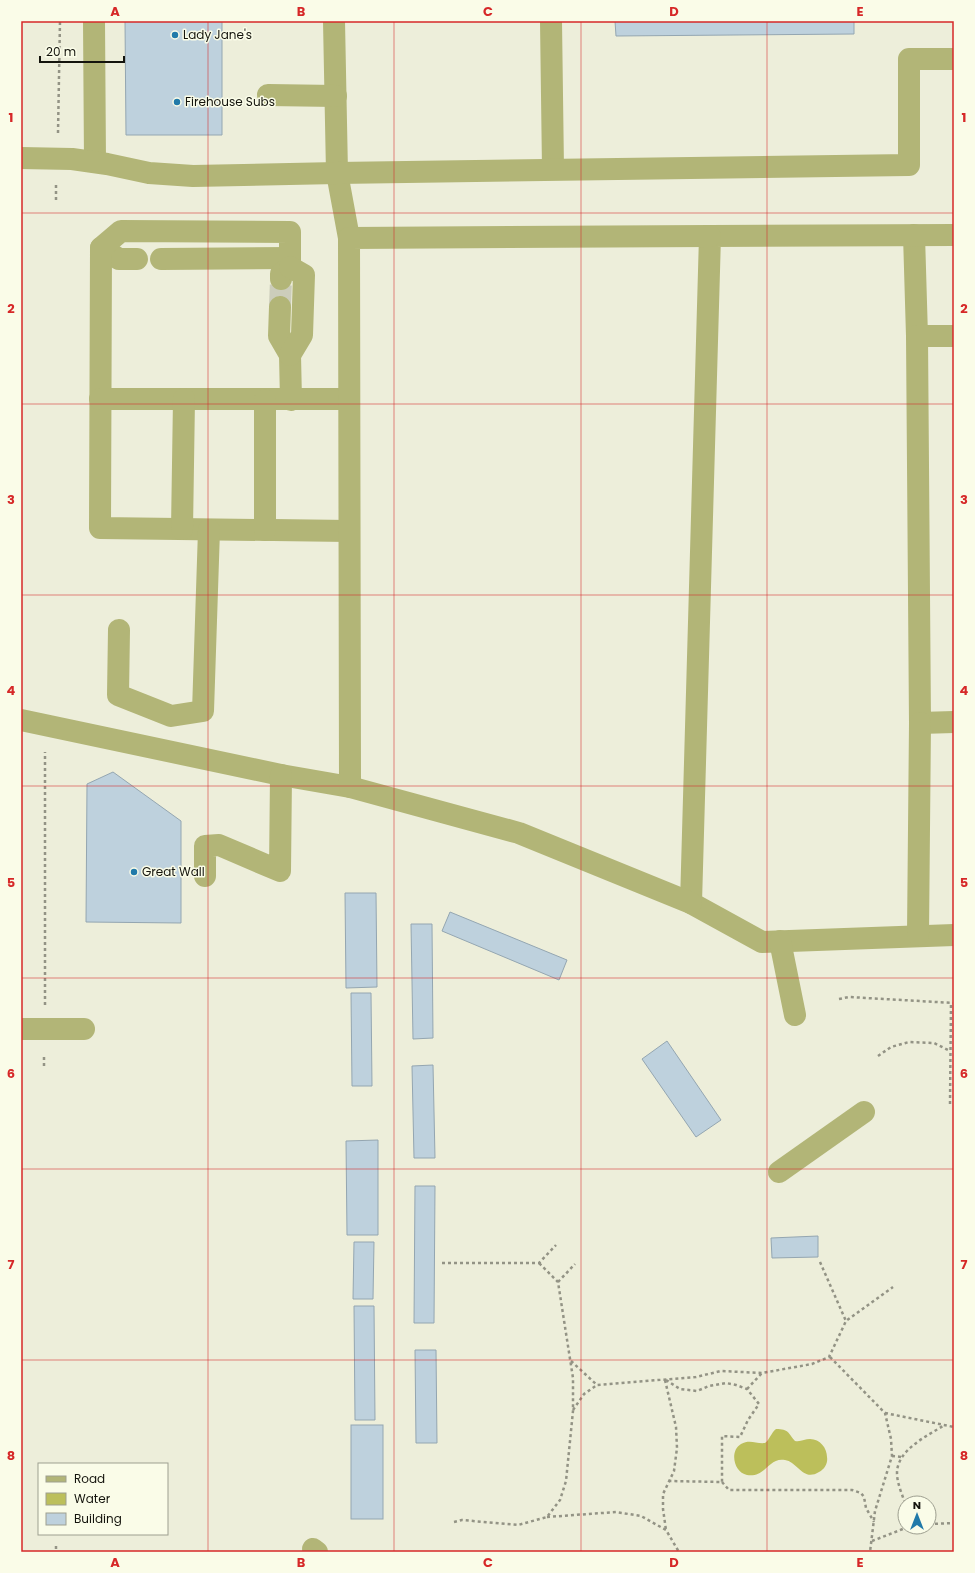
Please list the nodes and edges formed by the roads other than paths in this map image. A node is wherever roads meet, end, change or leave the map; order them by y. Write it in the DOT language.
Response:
graph roads {
  1 [pos="94,21"];
  2 [pos="334,21"];
  3 [pos="551,21"];
  4 [pos="954,59"];
  5 [pos="268,95"];
  6 [pos="336,96"];
  7 [pos="21,158"];
  8 [pos="95,162"];
  9 [pos="553,169"];
  10 [pos="337,173"];
  11 [pos="914,235"];
  12 [pos="954,235"];
  13 [pos="710,236"];
  14 [pos="349,238"];
  15 [pos="101,248"];
  16 [pos="137,259"];
  17 [pos="161,259"];
  18 [pos="287,268"];
  19 [pos="280,307"];
  20 [pos="917,336"];
  21 [pos="954,336"];
  22 [pos="290,355"];
  23 [pos="100,399"];
  24 [pos="184,399"];
  25 [pos="349,399"];
  26 [pos="265,400"];
  27 [pos="291,400"];
  28 [pos="182,529"];
  29 [pos="209,530"];
  30 [pos="265,530"];
  31 [pos="349,531"];
  32 [pos="119,630"];
  33 [pos="21,720"];
  34 [pos="954,722"];
  35 [pos="920,723"];
  36 [pos="281,775"];
  37 [pos="350,787"];
  38 [pos="205,876"];
  39 [pos="691,903"];
  40 [pos="918,935"];
  41 [pos="954,935"];
  42 [pos="780,941"];
  43 [pos="795,1015"];
  44 [pos="21,1029"];
  45 [pos="84,1029"];
  46 [pos="864,1112"];
  47 [pos="780,1172"];
  1 -- 8 [label="lane"];
  2 -- 6 [label="lane"];
  3 -- 9 [label="lane"];
  4 -- 9 [label="lane"];
  5 -- 6 [label="lane"];
  6 -- 10 [label="lane"];
  7 -- 8 [label="lane"];
  8 -- 10 [label="lane"];
  9 -- 10 [label="lane"];
  10 -- 14 [label="lane"];
  11 -- 12 [label="lane"];
  11 -- 13 [label="lane"];
  11 -- 20 [label="lane"];
  13 -- 14 [label="lane"];
  13 -- 39 [label="lane"];
  14 -- 25 [label="lane"];
  15 -- 16 [label="lane"];
  15 -- 18 [label="lane"];
  15 -- 23 [label="lane"];
  17 -- 18 [label="lane"];
  18 -- 22 [label="lane"];
  19 -- 22 [label="lane"];
  20 -- 21 [label="lane"];
  20 -- 35 [label="lane"];
  22 -- 27 [label="lane"];
  23 -- 24 [label="lane"];
  23 -- 28 [label="lane"];
  24 -- 26 [label="lane"];
  24 -- 28 [label="lane"];
  25 -- 27 [label="lane"];
  25 -- 31 [label="lane"];
  26 -- 27 [label="lane"];
  26 -- 30 [label="lane"];
  28 -- 29 [label="lane"];
  29 -- 30 [label="lane"];
  29 -- 32 [label="lane"];
  30 -- 31 [label="lane"];
  31 -- 37 [label="lane"];
  33 -- 36 [label="lane"];
  34 -- 35 [label="lane"];
  35 -- 40 [label="lane"];
  36 -- 37 [label="lane"];
  36 -- 38 [label="lane"];
  37 -- 39 [label="lane"];
  39 -- 42 [label="lane"];
  40 -- 41 [label="lane"];
  40 -- 42 [label="lane"];
  42 -- 43 [label="lane"];
  44 -- 45 [label="lane"];
  46 -- 47 [label="lane"];
}
